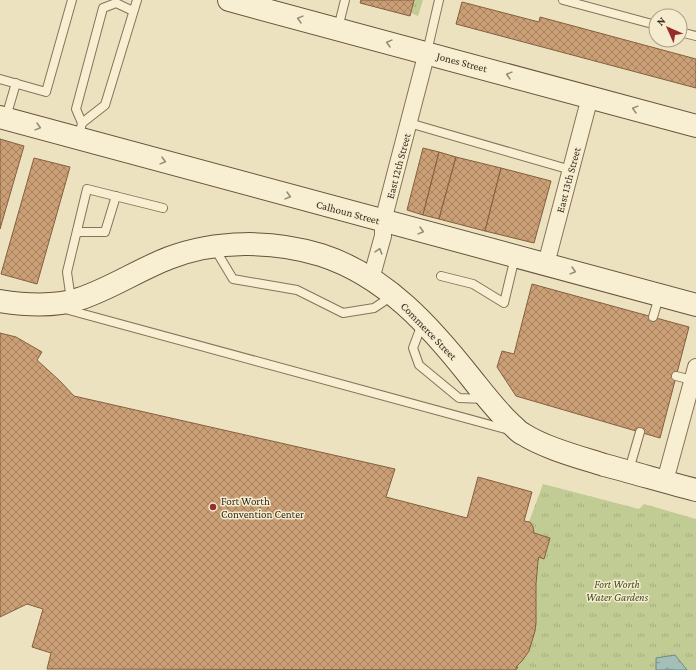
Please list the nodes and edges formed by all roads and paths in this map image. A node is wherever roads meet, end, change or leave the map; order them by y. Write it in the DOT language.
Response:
graph roads {
  1 [pos="72,0"];
  2 [pos="137,0"];
  3 [pos="229,0"];
  4 [pos="345,0"];
  5 [pos="439,0"];
  6 [pos="563,0"];
  7 [pos="133,11"];
  8 [pos="648,23"];
  9 [pos="338,29"];
  10 [pos="427,52"];
  11 [pos="0,79"];
  12 [pos="16,83"];
  13 [pos="590,97"];
  14 [pos="3,118"];
  15 [pos="409,123"];
  16 [pos="696,126"];
  17 [pos="81,131"];
  18 [pos="571,170"];
  19 [pos="116,196"];
  20 [pos="163,208"];
  21 [pos="383,221"];
  22 [pos="77,232"];
  23 [pos="213,247"];
  24 [pos="515,256"];
  25 [pos="546,264"];
  26 [pos="441,276"];
  27 [pos="371,279"];
  28 [pos="394,295"];
  29 [pos="659,295"];
  30 [pos="0,301"];
  31 [pos="71,301"];
  32 [pos="46,304"];
  33 [pos="696,305"];
  34 [pos="653,317"];
  35 [pos="423,322"];
  36 [pos="694,373"];
  37 [pos="676,376"];
  38 [pos="488,399"];
  39 [pos="640,432"];
  40 [pos="521,434"];
  41 [pos="628,471"];
  42 [pos="665,481"];
  43 [pos="696,490"];
  1 -- 12 [label="lane"];
  2 -- 7 [label="lane"];
  9 -- 3 [label="street, Jones Street, one-way"];
  4 -- 9 [label="lane"];
  5 -- 10 [label="lane"];
  6 -- 8 [label="lane"];
  7 -- 17 [label="lane"];
  7 -- 17 [label="lane"];
  10 -- 9 [label="street, Jones Street, one-way"];
  13 -- 10 [label="street, Jones Street, one-way"];
  10 -- 15 [label="street, East 12th Street"];
  11 -- 12 [label="lane"];
  12 -- 14 [label="lane"];
  16 -- 13 [label="street, Jones Street, one-way"];
  13 -- 18 [label="street, East 13th Street"];
  14 -- 17 [label="street, Calhoun Street, one-way"];
  15 -- 18 [label="lane"];
  15 -- 21 [label="street, East 12th Street"];
  17 -- 21 [label="street, Calhoun Street, one-way"];
  18 -- 25 [label="street, East 13th Street"];
  19 -- 20 [label="lane"];
  19 -- 22 [label="lane"];
  19 -- 22 [label="lane"];
  21 -- 24 [label="street, Calhoun Street, one-way"];
  27 -- 21 [label="street, East 12th Street, one-way"];
  22 -- 31 [label="lane"];
  23 -- 27 [label="street, Commerce Street"];
  23 -- 28 [label="lane"];
  23 -- 31 [label="street, Commerce Street"];
  24 -- 25 [label="street, Calhoun Street"];
  24 -- 26 [label="lane"];
  25 -- 29 [label="street, Calhoun Street, one-way"];
  27 -- 28 [label="street, Commerce Street"];
  28 -- 35 [label="street, Commerce Street"];
  29 -- 33 [label="street, Calhoun Street"];
  29 -- 34 [label="lane"];
  30 -- 32 [label="street, Commerce Street"];
  31 -- 32 [label="street, Commerce Street"];
  32 -- 40 [label="lane"];
  35 -- 38 [label="street, Commerce Street"];
  35 -- 38 [label="lane"];
  36 -- 37 [label="lane"];
  36 -- 42 [label="street"];
  38 -- 40 [label="street, Commerce Street"];
  39 -- 41 [label="lane"];
  40 -- 41 [label="street, Commerce Street"];
  41 -- 42 [label="street, Commerce Street"];
  42 -- 43 [label="street, Commerce Street"];
}
